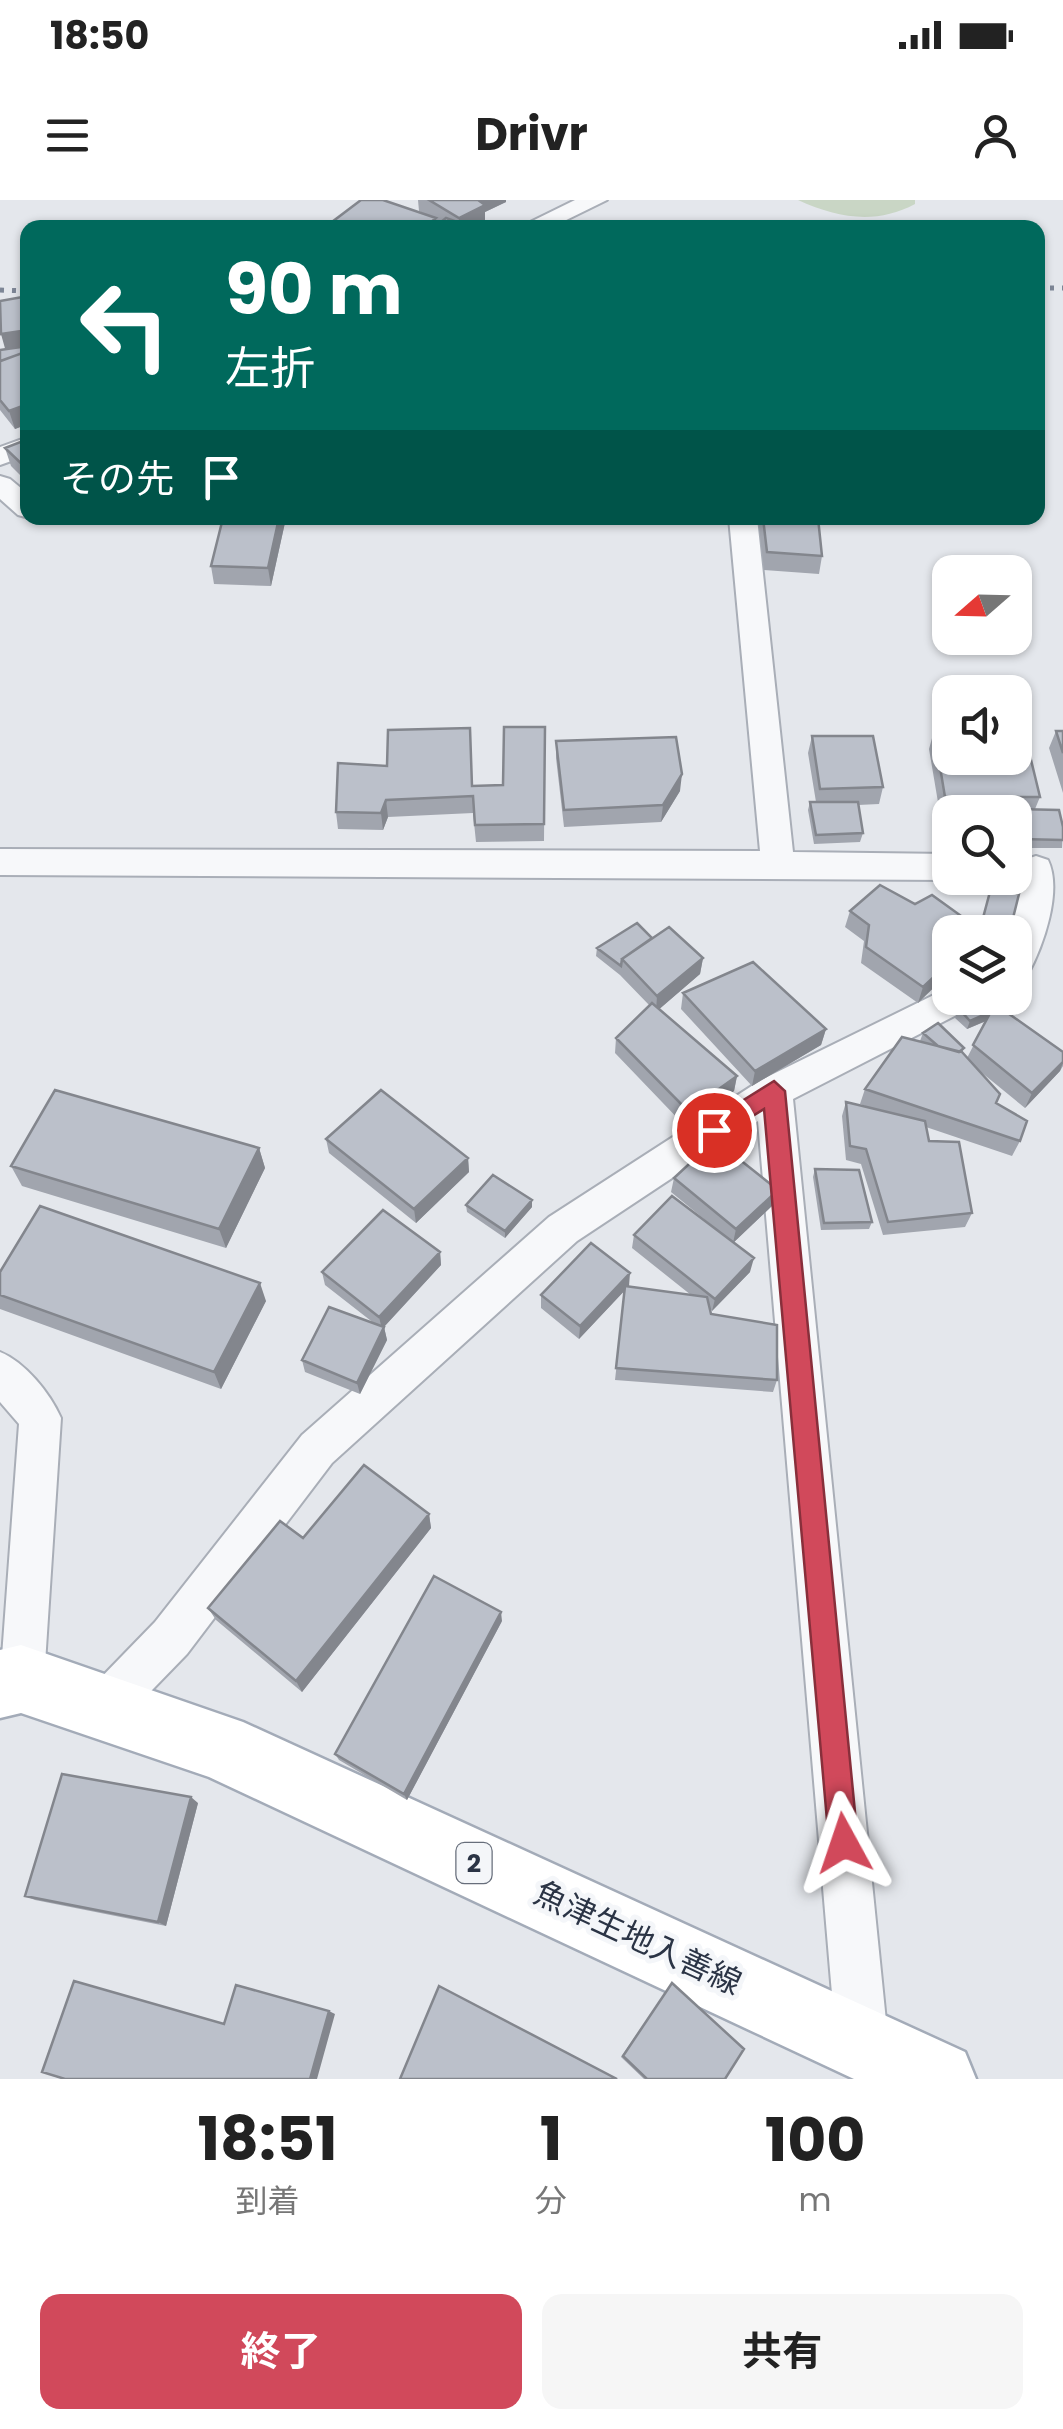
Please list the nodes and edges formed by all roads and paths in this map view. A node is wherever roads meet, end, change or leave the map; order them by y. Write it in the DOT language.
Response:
graph roads {
  1 [pos="521,200"];
  2 [pos="595,200"];
  3 [pos="537,220"];
  4 [pos="546,220"];
  5 [pos="0,485"];
  6 [pos="20,502"];
  7 [pos="743,525"];
  8 [pos="0,862"];
  9 [pos="778,864"];
  10 [pos="932,867"];
  11 [pos="1038,869"];
  12 [pos="1032,918"];
  13 [pos="932,1011"];
  14 [pos="774,1091"];
  15 [pos="0,1371"];
  16 [pos="11,1681"];
  17 [pos="105,1706"];
  18 [pos="862,2041"];
  19 [pos="938,2079"];
  1 -- 3 [label="street"];
  2 -- 4 [label="street"];
  5 -- 6 [label="street"];
  7 -- 9 [label="street"];
  8 -- 9 [label="street"];
  9 -- 10 [label="street"];
  11 -- 12 [label="street"];
  13 -- 14 [label="street"];
  14 -- 17 [label="street"];
  14 -- 18 [label="street"];
  15 -- 16 [label="street"];
  16 -- 17 [label="main road, 魚津生地入善線 / 2"];
  17 -- 18 [label="main road, 魚津生地入善線 / 2"];
  18 -- 19 [label="main road, 魚津生地入善線 / 2"];
}
